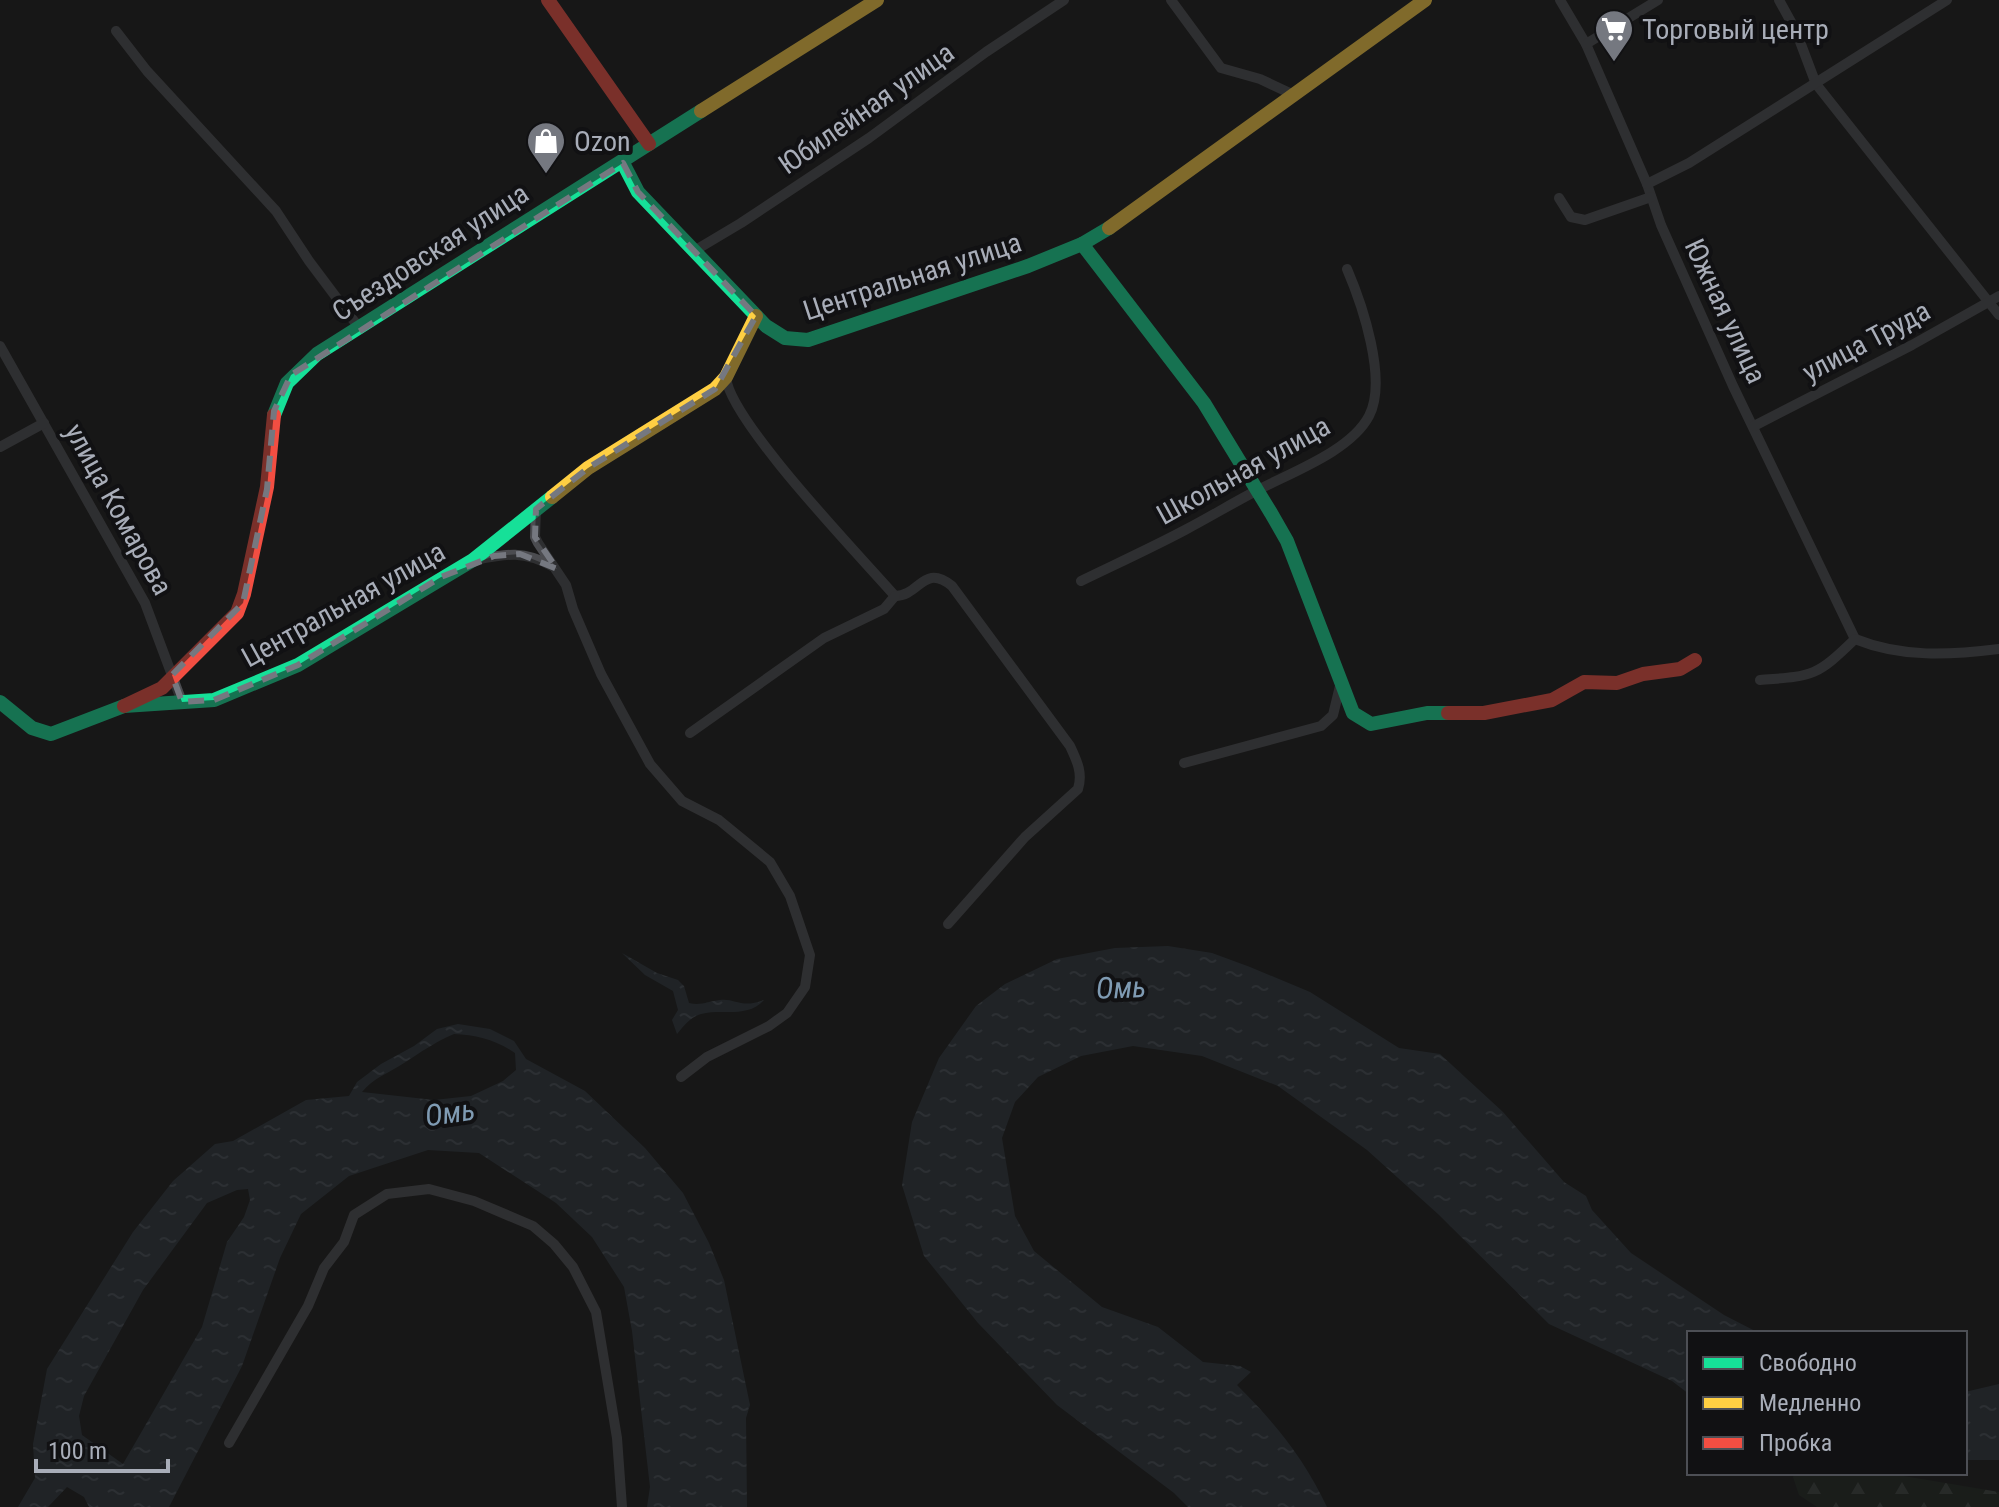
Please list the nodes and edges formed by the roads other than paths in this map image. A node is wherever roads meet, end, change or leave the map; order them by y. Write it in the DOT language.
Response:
graph roads {
  1 [pos="548,0"];
  2 [pos="877,0"];
  3 [pos="1064,0"];
  4 [pos="1171,0"];
  5 [pos="1425,0"];
  6 [pos="1560,0"];
  7 [pos="1658,0"];
  8 [pos="1779,0"];
  9 [pos="1947,0"];
  10 [pos="116,31"];
  11 [pos="1586,44"];
  12 [pos="1816,84"];
  13 [pos="1294,95"];
  14 [pos="649,144"];
  15 [pos="623,163"];
  16 [pos="1647,184"];
  17 [pos="1651,197"];
  18 [pos="1559,198"];
  19 [pos="1082,244"];
  20 [pos="694,251"];
  21 [pos="1347,269"];
  22 [pos="1994,299"];
  23 [pos="1999,315"];
  24 [pos="756,316"];
  25 [pos="360,329"];
  26 [pos="0,346"];
  27 [pos="726,377"];
  28 [pos="44,423"];
  29 [pos="1754,426"];
  30 [pos="0,447"];
  31 [pos="1257,490"];
  32 [pos="536,509"];
  33 [pos="473,560"];
  34 [pos="557,569"];
  35 [pos="1081,581"];
  36 [pos="895,596"];
  37 [pos="1855,639"];
  38 [pos="1999,649"];
  39 [pos="1695,660"];
  40 [pos="172,675"];
  41 [pos="1342,680"];
  42 [pos="1760,680"];
  43 [pos="0,702"];
  44 [pos="182,702"];
  45 [pos="124,706"];
  46 [pos="690,733"];
  47 [pos="1184,763"];
  48 [pos="948,924"];
  49 [pos="681,1077"];
  50 [pos="229,1443"];
  51 [pos="622,1507"];
  1 -- 14 [label="street"];
  2 -- 14 [label="street, Съездовская улица"];
  3 -- 20 [label="street, Юбилейная улица"];
  4 -- 13 [label="street"];
  5 -- 13 [label="street, Центральная улица"];
  6 -- 11 [label="street, Южная улица"];
  7 -- 11 [label="street"];
  8 -- 12 [label="street"];
  9 -- 12 [label="street"];
  10 -- 25 [label="street"];
  11 -- 16 [label="street, Южная улица"];
  12 -- 16 [label="street"];
  12 -- 22 [label="street"];
  13 -- 19 [label="street, Центральная улица"];
  14 -- 15 [label="street, Съездовская улица"];
  15 -- 20 [label="street"];
  15 -- 25 [label="street, Съездовская улица"];
  16 -- 17 [label="street, Южная улица"];
  17 -- 18 [label="street"];
  17 -- 29 [label="street, Южная улица"];
  19 -- 24 [label="street, Центральная улица"];
  19 -- 31 [label="street"];
  20 -- 24 [label="street"];
  21 -- 31 [label="street, Школьная улица"];
  22 -- 23 [label="street"];
  22 -- 29 [label="street, улица Труда"];
  24 -- 27 [label="street, Центральная улица"];
  25 -- 40 [label="street, Съездовская улица"];
  26 -- 28 [label="street, улица Комарова"];
  27 -- 32 [label="street, Центральная улица"];
  27 -- 36 [label="street"];
  28 -- 30 [label="street"];
  28 -- 40 [label="street, улица Комарова"];
  29 -- 37 [label="street, Южная улица"];
  31 -- 35 [label="street, Школьная улица"];
  31 -- 41 [label="street"];
  32 -- 33 [label="street, Центральная улица"];
  32 -- 34 [label="street"];
  33 -- 34 [label="street"];
  33 -- 44 [label="street, Центральная улица"];
  34 -- 49 [label="street"];
  36 -- 46 [label="street"];
  36 -- 48 [label="street"];
  37 -- 38 [label="street"];
  37 -- 42 [label="street"];
  39 -- 41 [label="street"];
  40 -- 44 [label="street, улица Комарова"];
  40 -- 45 [label="street"];
  41 -- 47 [label="street"];
  43 -- 45 [label="street, Центральная улица"];
  44 -- 45 [label="street, Центральная улица"];
  50 -- 51 [label="street"];
}
